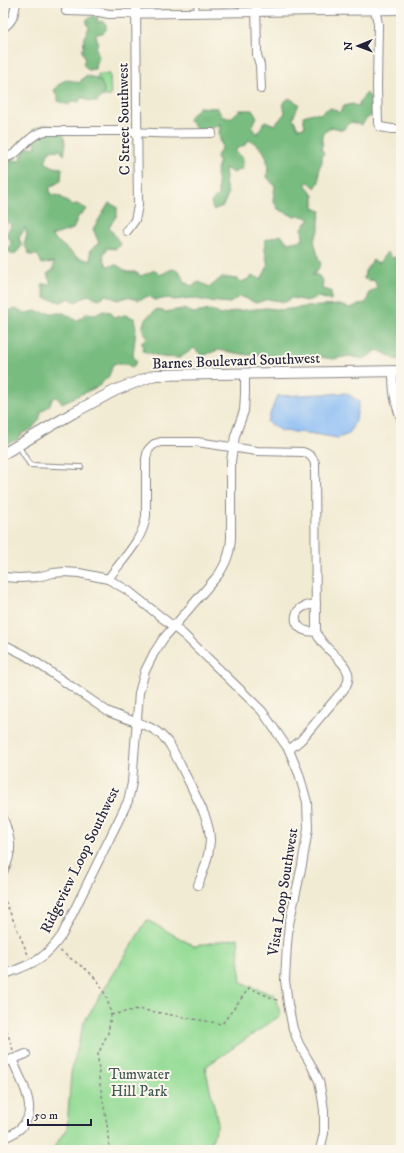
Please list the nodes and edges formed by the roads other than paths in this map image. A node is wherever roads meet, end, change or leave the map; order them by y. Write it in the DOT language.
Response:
graph roads {
  1 [pos="16,3"];
  2 [pos="136,3"];
  3 [pos="196,3"];
  4 [pos="256,3"];
  5 [pos="375,6"];
  6 [pos="401,10"];
  7 [pos="66,11"];
  8 [pos="256,12"];
  9 [pos="136,13"];
  10 [pos="196,13"];
  11 [pos="3,28"];
  12 [pos="261,89"];
  13 [pos="401,129"];
  14 [pos="138,133"];
  15 [pos="212,133"];
  16 [pos="3,158"];
  17 [pos="127,231"];
  18 [pos="397,371"];
  19 [pos="245,374"];
  20 [pos="401,418"];
  21 [pos="18,445"];
  22 [pos="233,447"];
  23 [pos="3,454"];
  24 [pos="81,467"];
  25 [pos="3,577"];
  26 [pos="108,579"];
  27 [pos="316,604"];
  28 [pos="174,627"];
  29 [pos="316,631"];
  30 [pos="3,644"];
  31 [pos="136,723"];
  32 [pos="290,750"];
  33 [pos="3,818"];
  34 [pos="3,872"];
  35 [pos="198,885"];
  36 [pos="3,975"];
  37 [pos="26,1054"];
  38 [pos="14,1059"];
  39 [pos="3,1063"];
  40 [pos="3,1138"];
  41 [pos="320,1150"];
  1 -- 11 [label="street"];
  2 -- 9 [label="street, C Street Southwest"];
  3 -- 10 [label="lane"];
  4 -- 8 [label="street"];
  5 -- 6 [label="street"];
  5 -- 8 [label="street"];
  5 -- 13 [label="street"];
  7 -- 9 [label="street"];
  8 -- 10 [label="street"];
  8 -- 12 [label="street"];
  9 -- 10 [label="street"];
  9 -- 14 [label="street, C Street Southwest"];
  14 -- 15 [label="street"];
  14 -- 16 [label="street"];
  14 -- 17 [label="street, C Street Southwest"];
  18 -- 19 [label="street, Barnes Boulevard Southwest"];
  18 -- 20 [label="street"];
  19 -- 21 [label="street, Barnes Boulevard Southwest"];
  19 -- 22 [label="street, Ridgeview Loop Southwest"];
  21 -- 23 [label="street, Barnes Boulevard Southwest"];
  21 -- 24 [label="lane"];
  22 -- 26 [label="street"];
  22 -- 27 [label="street"];
  22 -- 28 [label="street, Ridgeview Loop Southwest"];
  25 -- 26 [label="street, Vista Loop Southwest"];
  26 -- 28 [label="street, Vista Loop Southwest"];
  27 -- 29 [label="street"];
  27 -- 29 [label="street"];
  28 -- 31 [label="street, Ridgeview Loop Southwest"];
  28 -- 32 [label="street, Vista Loop Southwest"];
  29 -- 32 [label="street"];
  30 -- 31 [label="street"];
  31 -- 35 [label="street"];
  31 -- 36 [label="street, Ridgeview Loop Southwest"];
  32 -- 41 [label="street, Vista Loop Southwest"];
  33 -- 34 [label="street"];
  37 -- 38 [label="street"];
  38 -- 39 [label="street"];
  38 -- 40 [label="street"];
}
